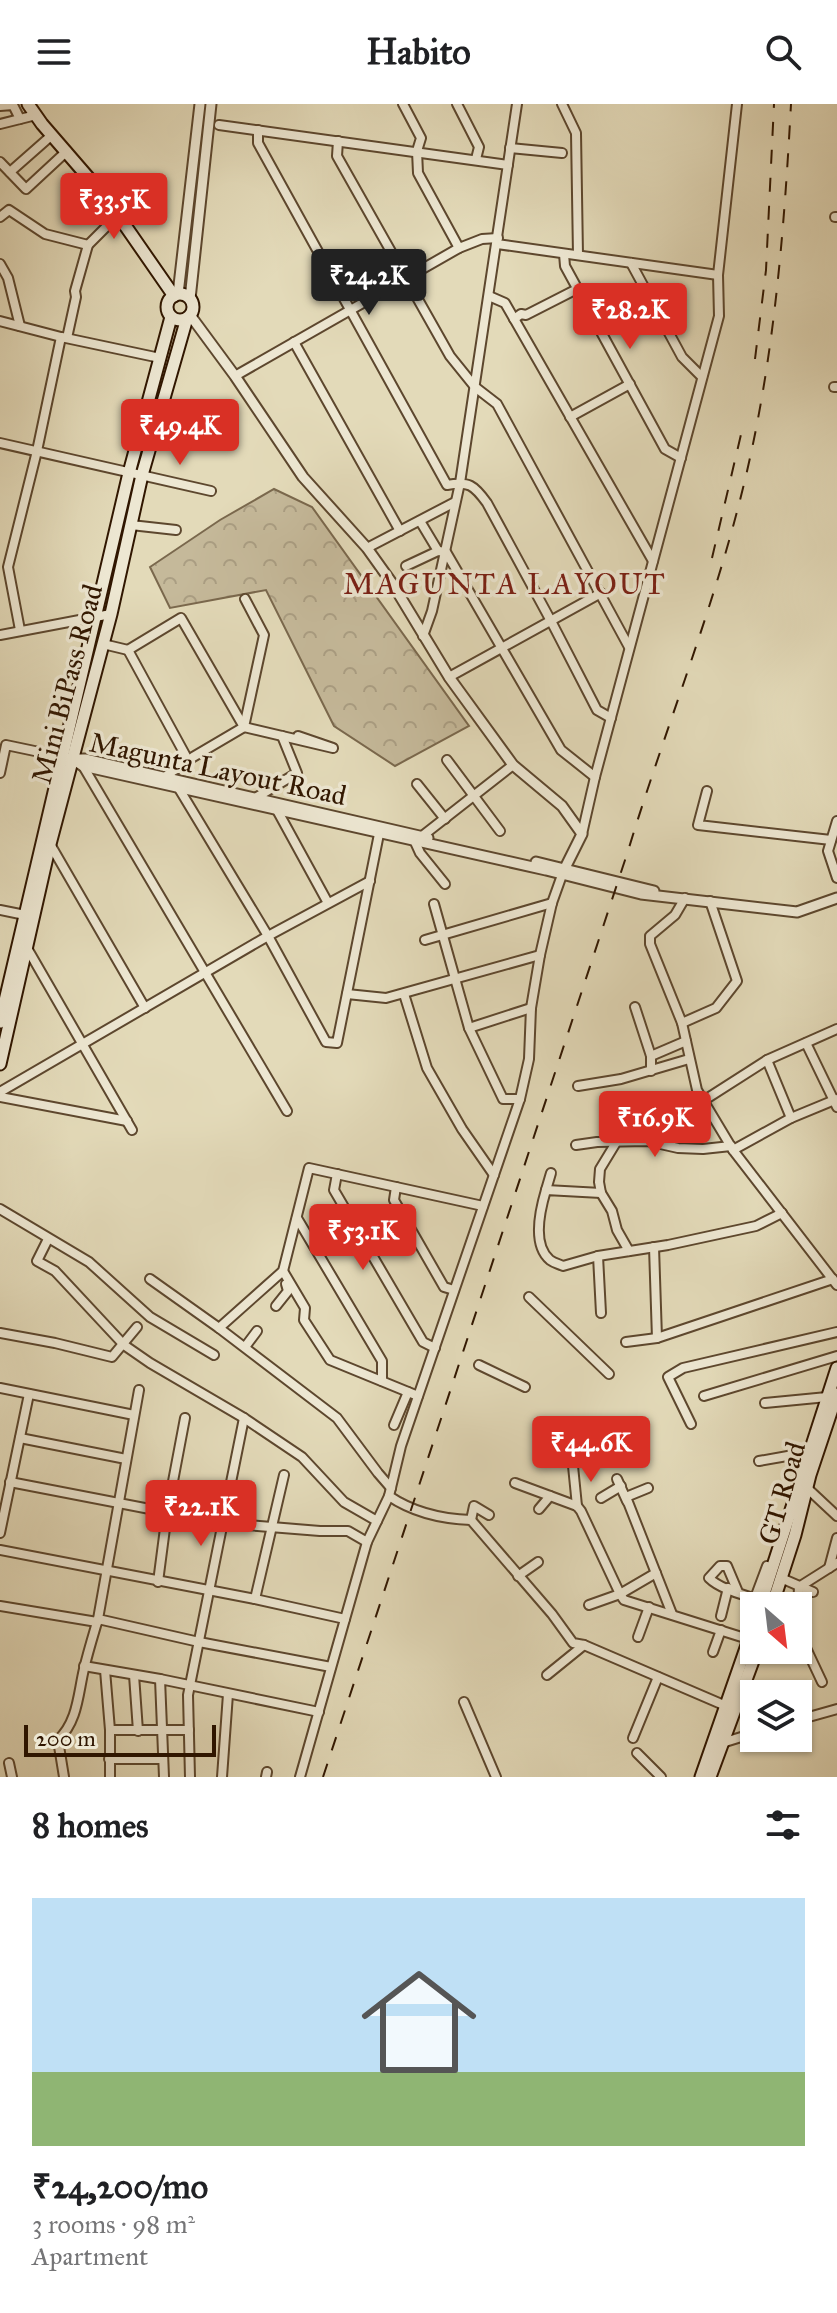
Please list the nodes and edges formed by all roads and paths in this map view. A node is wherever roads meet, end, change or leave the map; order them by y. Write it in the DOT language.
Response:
graph roads {
  1 [pos="28,104"];
  2 [pos="200,104"];
  3 [pos="211,104"];
  4 [pos="403,104"];
  5 [pos="457,104"];
  6 [pos="517,104"];
  7 [pos="562,104"];
  8 [pos="737,104"];
  9 [pos="0,106"];
  10 [pos="36,115"];
  11 [pos="20,119"];
  12 [pos="0,124"];
  13 [pos="219,125"];
  14 [pos="258,130"];
  15 [pos="52,135"];
  16 [pos="338,141"];
  17 [pos="510,148"];
  18 [pos="67,151"];
  19 [pos="417,151"];
  20 [pos="562,153"];
  21 [pos="476,159"];
  22 [pos="0,162"];
  23 [pos="508,165"];
  24 [pos="10,172"];
  25 [pos="118,215"];
  26 [pos="0,217"];
  27 [pos="497,241"];
  28 [pos="88,245"];
  29 [pos="459,248"];
  30 [pos="564,254"];
  31 [pos="578,255"];
  32 [pos="631,263"];
  33 [pos="0,264"];
  34 [pos="718,275"];
  35 [pos="407,278"];
  36 [pos="577,289"];
  37 [pos="181,296"];
  38 [pos="489,296"];
  39 [pos="349,311"];
  40 [pos="189,316"];
  41 [pos="171,317"];
  42 [pos="514,319"];
  43 [pos="0,321"];
  44 [pos="20,326"];
  45 [pos="64,338"];
  46 [pos="294,342"];
  47 [pos="160,358"];
  48 [pos="235,376"];
  49 [pos="702,377"];
  50 [pos="630,384"];
  51 [pos="475,387"];
  52 [pos="570,417"];
  53 [pos="0,443"];
  54 [pos="37,451"];
  55 [pos="681,458"];
  56 [pos="136,474"];
  57 [pos="460,483"];
  58 [pos="211,491"];
  59 [pos="455,502"];
  60 [pos="420,521"];
  61 [pos="131,525"];
  62 [pos="176,530"];
  63 [pos="400,531"];
  64 [pos="367,548"];
  65 [pos="442,552"];
  66 [pos="653,561"];
  67 [pos="406,566"];
  68 [pos="4,570"];
  69 [pos="601,593"];
  70 [pos="245,599"];
  71 [pos="111,614"];
  72 [pos="96,615"];
  73 [pos="551,621"];
  74 [pos="20,630"];
  75 [pos="0,635"];
  76 [pos="423,636"];
  77 [pos="103,644"];
  78 [pos="503,647"];
  79 [pos="630,647"];
  80 [pos="128,650"];
  81 [pos="449,677"];
  82 [pos="611,718"];
  83 [pos="244,727"];
  84 [pos="282,736"];
  85 [pos="298,736"];
  86 [pos="188,760"];
  87 [pos="447,760"];
  88 [pos="73,761"];
  89 [pos="513,765"];
  90 [pos="0,773"];
  91 [pos="166,776"];
  92 [pos="595,777"];
  93 [pos="417,784"];
  94 [pos="178,787"];
  95 [pos="707,791"];
  96 [pos="474,795"];
  97 [pos="257,797"];
  98 [pos="277,810"];
  99 [pos="445,819"];
  100 [pos="837,821"];
  101 [pos="500,831"];
  102 [pos="379,834"];
  103 [pos="582,834"];
  104 [pos="418,839"];
  105 [pos="831,840"];
  106 [pos="50,844"];
  107 [pos="564,871"];
  108 [pos="837,878"];
  109 [pos="370,881"];
  110 [pos="445,884"];
  111 [pos="685,898"];
  112 [pos="837,898"];
  113 [pos="710,901"];
  114 [pos="328,903"];
  115 [pos="552,903"];
  116 [pos="434,904"];
  117 [pos="0,910"];
  118 [pos="25,915"];
  119 [pos="443,935"];
  120 [pos="268,936"];
  121 [pos="425,940"];
  122 [pos="27,948"];
  123 [pos="540,955"];
  124 [pos="206,972"];
  125 [pos="454,979"];
  126 [pos="347,994"];
  127 [pos="404,994"];
  128 [pos="635,1007"];
  129 [pos="145,1008"];
  130 [pos="531,1008"];
  131 [pos="0,1022"];
  132 [pos="682,1023"];
  133 [pos="469,1028"];
  134 [pos="837,1029"];
  135 [pos="686,1041"];
  136 [pos="806,1043"];
  137 [pos="83,1044"];
  138 [pos="651,1056"];
  139 [pos="689,1059"];
  140 [pos="767,1060"];
  141 [pos="0,1064"];
  142 [pos="651,1071"];
  143 [pos="578,1086"];
  144 [pos="0,1095"];
  145 [pos="520,1099"];
  146 [pos="703,1101"];
  147 [pos="835,1102"];
  148 [pos="287,1111"];
  149 [pos="791,1118"];
  150 [pos="127,1121"];
  151 [pos="132,1130"];
  152 [pos="617,1141"];
  153 [pos="658,1143"];
  154 [pos="576,1145"];
  155 [pos="732,1148"];
  156 [pos="551,1173"];
  157 [pos="337,1174"];
  158 [pos="494,1175"];
  159 [pos="396,1187"];
  160 [pos="546,1190"];
  161 [pos="601,1193"];
  162 [pos="483,1206"];
  163 [pos="0,1209"];
  164 [pos="782,1213"];
  165 [pos="297,1218"];
  166 [pos="48,1239"];
  167 [pos="654,1247"];
  168 [pos="629,1251"];
  169 [pos="598,1256"];
  170 [pos="283,1271"];
  171 [pos="150,1279"];
  172 [pos="835,1282"];
  173 [pos="454,1290"];
  174 [pos="529,1297"];
  175 [pos="276,1306"];
  176 [pos="601,1313"];
  177 [pos="137,1327"];
  178 [pos="219,1328"];
  179 [pos="257,1331"];
  180 [pos="837,1332"];
  181 [pos="0,1333"];
  182 [pos="657,1338"];
  183 [pos="626,1342"];
  184 [pos="124,1345"];
  185 [pos="245,1347"];
  186 [pos="435,1348"];
  187 [pos="214,1355"];
  188 [pos="837,1356"];
  189 [pos="479,1365"];
  190 [pos="837,1368"];
  191 [pos="609,1374"];
  192 [pos="382,1381"];
  193 [pos="525,1387"];
  194 [pos="0,1388"];
  195 [pos="139,1390"];
  196 [pos="408,1392"];
  197 [pos="29,1394"];
  198 [pos="832,1395"];
  199 [pos="418,1396"];
  200 [pos="704,1396"];
  201 [pos="765,1403"];
  202 [pos="134,1415"];
  203 [pos="185,1418"];
  204 [pos="244,1418"];
  205 [pos="691,1424"];
  206 [pos="394,1425"];
  207 [pos="20,1438"];
  208 [pos="810,1452"];
  209 [pos="126,1459"];
  210 [pos="759,1461"];
  211 [pos="573,1466"];
  212 [pos="284,1475"];
  213 [pos="10,1482"];
  214 [pos="515,1483"];
  215 [pos="648,1488"];
  216 [pos="807,1488"];
  217 [pos="390,1492"];
  218 [pos="550,1496"];
  219 [pos="601,1498"];
  220 [pos="627,1502"];
  221 [pos="118,1504"];
  222 [pos="577,1506"];
  223 [pos="539,1509"];
  224 [pos="167,1513"];
  225 [pos="489,1515"];
  226 [pos="837,1516"];
  227 [pos="471,1520"];
  228 [pos="377,1521"];
  229 [pos="222,1523"];
  230 [pos="272,1527"];
  231 [pos="0,1533"];
  232 [pos="837,1538"];
  233 [pos="367,1542"];
  234 [pos="0,1550"];
  235 [pos="538,1562"];
  236 [pos="833,1565"];
  237 [pos="767,1566"];
  238 [pos="105,1571"];
  239 [pos="656,1573"];
  240 [pos="518,1576"];
  241 [pos="781,1578"];
  242 [pos="158,1582"];
  243 [pos="799,1587"];
  244 [pos="728,1588"];
  245 [pos="208,1591"];
  246 [pos="738,1592"];
  247 [pos="764,1592"];
  248 [pos="766,1592"];
  249 [pos="771,1592"];
  250 [pos="799,1592"];
  251 [pos="813,1592"];
  252 [pos="620,1594"];
  253 [pos="255,1599"];
  254 [pos="589,1605"];
  255 [pos="0,1606"];
  256 [pos="649,1607"];
  257 [pos="672,1614"];
  258 [pos="721,1616"];
  259 [pos="345,1619"];
  260 [pos="98,1621"];
  261 [pos="721,1630"];
  262 [pos="740,1636"];
  263 [pos="638,1637"];
  264 [pos="199,1642"];
  265 [pos="584,1645"];
  266 [pos="713,1652"];
  267 [pos="812,1661"];
  268 [pos="740,1663"];
  269 [pos="752,1664"];
  270 [pos="84,1666"];
  271 [pos="331,1667"];
  272 [pos="105,1670"];
  273 [pos="134,1675"];
  274 [pos="547,1675"];
  275 [pos="658,1677"];
  276 [pos="160,1679"];
  277 [pos="822,1682"];
  278 [pos="191,1685"];
  279 [pos="228,1694"];
  280 [pos="464,1702"];
  281 [pos="726,1706"];
  282 [pos="837,1709"];
  283 [pos="319,1712"];
  284 [pos="812,1716"];
  285 [pos="110,1730"];
  286 [pos="189,1730"];
  287 [pos="138,1731"];
  288 [pos="161,1731"];
  289 [pos="740,1737"];
  290 [pos="633,1738"];
  291 [pos="721,1743"];
  292 [pos="637,1753"];
  293 [pos="109,1759"];
  294 [pos="163,1759"];
  295 [pos="9,1763"];
  296 [pos="653,1769"];
  297 [pos="12,1777"];
  298 [pos="64,1777"];
  299 [pos="110,1777"];
  300 [pos="164,1777"];
  301 [pos="190,1777"];
  302 [pos="222,1777"];
  303 [pos="300,1777"];
  304 [pos="496,1777"];
  305 [pos="645,1777"];
  306 [pos="661,1777"];
  307 [pos="701,1777"];
  308 [pos="710,1777"];
  1 -- 10 [label="main road"];
  2 -- 37 [label="street"];
  3 -- 37 [label="street"];
  4 -- 19 [label="street"];
  5 -- 21 [label="street"];
  6 -- 17 [label="street"];
  7 -- 31 [label="street"];
  8 -- 34 [label="street"];
  9 -- 11 [label="street"];
  10 -- 11 [label="street"];
  10 -- 15 [label="main road"];
  11 -- 12 [label="street"];
  13 -- 14 [label="street"];
  14 -- 16 [label="street"];
  14 -- 39 [label="street"];
  15 -- 18 [label="main road"];
  15 -- 24 [label="street"];
  16 -- 19 [label="street"];
  16 -- 35 [label="street"];
  17 -- 20 [label="street"];
  17 -- 23 [label="street"];
  18 -- 24 [label="street"];
  18 -- 25 [label="main road"];
  19 -- 21 [label="street"];
  19 -- 29 [label="street"];
  21 -- 23 [label="street"];
  22 -- 24 [label="street"];
  23 -- 27 [label="street"];
  25 -- 28 [label="street"];
  25 -- 37 [label="main road"];
  26 -- 28 [label="street"];
  27 -- 29 [label="street"];
  27 -- 30 [label="street"];
  27 -- 38 [label="street"];
  28 -- 45 [label="street"];
  29 -- 35 [label="street"];
  30 -- 31 [label="street"];
  30 -- 36 [label="street"];
  31 -- 32 [label="street"];
  32 -- 34 [label="street"];
  32 -- 49 [label="street"];
  33 -- 44 [label="street"];
  34 -- 49 [label="street"];
  35 -- 39 [label="street"];
  35 -- 51 [label="street"];
  36 -- 42 [label="street"];
  36 -- 50 [label="street"];
  37 -- 40 [label="main road"];
  37 -- 41 [label="main road"];
  38 -- 42 [label="street"];
  38 -- 51 [label="street"];
  39 -- 46 [label="street"];
  39 -- 57 [label="street"];
  40 -- 41 [label="main road"];
  40 -- 48 [label="street"];
  40 -- 56 [label="main road, Mini BiPass Road"];
  41 -- 47 [label="main road"];
  42 -- 52 [label="street"];
  43 -- 44 [label="street"];
  44 -- 45 [label="street"];
  45 -- 47 [label="street"];
  45 -- 54 [label="street"];
  46 -- 48 [label="street"];
  46 -- 63 [label="street"];
  47 -- 56 [label="main road"];
  48 -- 64 [label="street"];
  49 -- 55 [label="street"];
  50 -- 52 [label="street"];
  50 -- 55 [label="street"];
  51 -- 57 [label="street"];
  51 -- 69 [label="street"];
  52 -- 66 [label="street"];
  53 -- 54 [label="street"];
  54 -- 56 [label="street"];
  54 -- 68 [label="street"];
  55 -- 66 [label="street"];
  56 -- 58 [label="street"];
  56 -- 61 [label="main road, Mini BiPass Road"];
  56 -- 72 [label="main road"];
  57 -- 59 [label="street"];
  57 -- 73 [label="street"];
  59 -- 60 [label="street"];
  59 -- 65 [label="street"];
  60 -- 63 [label="street"];
  60 -- 65 [label="street"];
  61 -- 62 [label="street"];
  61 -- 71 [label="main road, Mini BiPass Road"];
  63 -- 64 [label="street"];
  64 -- 76 [label="street"];
  65 -- 67 [label="street"];
  65 -- 76 [label="street"];
  65 -- 78 [label="street"];
  66 -- 79 [label="street"];
  68 -- 74 [label="street"];
  69 -- 73 [label="street"];
  69 -- 79 [label="street"];
  70 -- 83 [label="street"];
  71 -- 72 [label="street"];
  71 -- 77 [label="main road, Mini BiPass Road"];
  72 -- 74 [label="street"];
  72 -- 88 [label="main road"];
  73 -- 78 [label="street"];
  73 -- 82 [label="street"];
  74 -- 75 [label="street"];
  76 -- 81 [label="street"];
  77 -- 80 [label="street"];
  77 -- 88 [label="main road, Mini BiPass Road"];
  78 -- 81 [label="street"];
  78 -- 92 [label="street"];
  79 -- 82 [label="street"];
  80 -- 83 [label="street"];
  80 -- 86 [label="street"];
  81 -- 89 [label="street"];
  82 -- 92 [label="street"];
  83 -- 84 [label="street"];
  83 -- 86 [label="street"];
  84 -- 85 [label="street"];
  84 -- 97 [label="street"];
  86 -- 91 [label="street"];
  87 -- 96 [label="street"];
  88 -- 90 [label="street"];
  88 -- 91 [label="street, Magunta Layout Road"];
  88 -- 94 [label="street, Magunta Layout Road"];
  88 -- 106 [label="main road, Mini BiPass Road"];
  88 -- 118 [label="main road"];
  88 -- 124 [label="street"];
  89 -- 96 [label="street"];
  89 -- 103 [label="street"];
  91 -- 97 [label="street, Magunta Layout Road"];
  92 -- 103 [label="street"];
  93 -- 99 [label="street"];
  94 -- 98 [label="street, Magunta Layout Road"];
  94 -- 120 [label="street"];
  95 -- 105 [label="street"];
  96 -- 99 [label="street"];
  96 -- 101 [label="street"];
  97 -- 104 [label="street, Magunta Layout Road"];
  98 -- 102 [label="street, Magunta Layout Road"];
  98 -- 114 [label="street"];
  99 -- 104 [label="street"];
  100 -- 105 [label="street"];
  102 -- 104 [label="street, Magunta Layout Road"];
  102 -- 109 [label="street"];
  103 -- 107 [label="street"];
  104 -- 107 [label="street, Magunta Layout Road"];
  104 -- 110 [label="street"];
  105 -- 108 [label="street"];
  106 -- 122 [label="main road, Mini BiPass Road"];
  106 -- 129 [label="street"];
  107 -- 111 [label="street, Magunta Layout Road"];
  107 -- 115 [label="street"];
  109 -- 114 [label="street"];
  109 -- 126 [label="street"];
  111 -- 113 [label="street, Magunta Layout Road"];
  111 -- 132 [label="street"];
  112 -- 113 [label="street, Magunta Layout Road"];
  113 -- 132 [label="street"];
  114 -- 120 [label="street"];
  115 -- 119 [label="street"];
  115 -- 123 [label="street"];
  116 -- 119 [label="street"];
  117 -- 118 [label="street"];
  118 -- 131 [label="main road"];
  119 -- 121 [label="street"];
  119 -- 125 [label="street"];
  120 -- 124 [label="street"];
  120 -- 126 [label="street"];
  122 -- 137 [label="street"];
  122 -- 141 [label="main road, Mini BiPass Road"];
  123 -- 125 [label="street"];
  123 -- 130 [label="street"];
  124 -- 129 [label="street"];
  124 -- 148 [label="street"];
  125 -- 127 [label="street"];
  125 -- 133 [label="street"];
  126 -- 127 [label="street"];
  127 -- 158 [label="street"];
  128 -- 138 [label="street"];
  129 -- 137 [label="street"];
  130 -- 133 [label="street"];
  130 -- 145 [label="street"];
  132 -- 135 [label="street"];
  133 -- 145 [label="street"];
  134 -- 136 [label="street"];
  135 -- 138 [label="street"];
  135 -- 139 [label="street"];
  136 -- 140 [label="street"];
  136 -- 147 [label="street"];
  137 -- 144 [label="street"];
  137 -- 150 [label="street"];
  138 -- 142 [label="street"];
  139 -- 142 [label="street"];
  139 -- 146 [label="street"];
  140 -- 146 [label="street"];
  140 -- 149 [label="street"];
  142 -- 143 [label="street"];
  144 -- 150 [label="street"];
  145 -- 158 [label="street"];
  146 -- 153 [label="street"];
  146 -- 155 [label="street"];
  147 -- 149 [label="street"];
  149 -- 155 [label="street"];
  150 -- 151 [label="street"];
  152 -- 153 [label="street"];
  152 -- 154 [label="street"];
  152 -- 161 [label="street"];
  153 -- 155 [label="street"];
  155 -- 164 [label="street"];
  156 -- 160 [label="street"];
  157 -- 159 [label="street"];
  157 -- 165 [label="street"];
  157 -- 186 [label="street"];
  158 -- 162 [label="street"];
  159 -- 162 [label="street"];
  159 -- 173 [label="street"];
  160 -- 161 [label="street"];
  160 -- 169 [label="street"];
  161 -- 168 [label="street"];
  162 -- 173 [label="street"];
  163 -- 166 [label="street"];
  164 -- 167 [label="street"];
  164 -- 172 [label="street"];
  165 -- 170 [label="street"];
  165 -- 192 [label="street"];
  166 -- 184 [label="street"];
  166 -- 187 [label="street"];
  167 -- 168 [label="street"];
  167 -- 182 [label="street"];
  168 -- 169 [label="street"];
  169 -- 176 [label="street"];
  170 -- 175 [label="street"];
  170 -- 178 [label="street"];
  170 -- 192 [label="street"];
  171 -- 178 [label="street"];
  172 -- 182 [label="street"];
  173 -- 186 [label="street"];
  174 -- 191 [label="street"];
  177 -- 184 [label="street"];
  178 -- 185 [label="street"];
  179 -- 185 [label="street"];
  180 -- 205 [label="street"];
  181 -- 184 [label="street"];
  182 -- 183 [label="street"];
  184 -- 204 [label="street"];
  185 -- 217 [label="street"];
  186 -- 199 [label="street"];
  188 -- 200 [label="street"];
  189 -- 193 [label="street"];
  190 -- 198 [label="main road"];
  192 -- 196 [label="street"];
  194 -- 197 [label="street"];
  195 -- 202 [label="street"];
  196 -- 199 [label="street"];
  196 -- 206 [label="street"];
  197 -- 202 [label="street"];
  197 -- 207 [label="street"];
  198 -- 201 [label="street"];
  198 -- 208 [label="main road"];
  198 -- 216 [label="main road, GT Road"];
  199 -- 217 [label="street"];
  202 -- 209 [label="street"];
  203 -- 224 [label="street"];
  204 -- 228 [label="street"];
  204 -- 229 [label="street"];
  207 -- 209 [label="street"];
  207 -- 213 [label="street"];
  208 -- 210 [label="street"];
  208 -- 248 [label="main road"];
  209 -- 221 [label="street"];
  211 -- 222 [label="street"];
  212 -- 230 [label="street"];
  213 -- 221 [label="street"];
  213 -- 231 [label="street"];
  214 -- 218 [label="street"];
  215 -- 220 [label="street"];
  216 -- 226 [label="street"];
  216 -- 241 [label="main road, GT Road"];
  217 -- 227 [label="street"];
  217 -- 228 [label="street"];
  218 -- 222 [label="street"];
  218 -- 223 [label="street"];
  219 -- 220 [label="street"];
  220 -- 239 [label="street"];
  221 -- 224 [label="street"];
  221 -- 238 [label="street"];
  222 -- 252 [label="street"];
  224 -- 229 [label="street"];
  224 -- 242 [label="street"];
  225 -- 227 [label="street"];
  227 -- 240 [label="street"];
  228 -- 233 [label="street"];
  229 -- 230 [label="street"];
  229 -- 245 [label="street"];
  230 -- 233 [label="street"];
  230 -- 253 [label="street"];
  232 -- 236 [label="street"];
  233 -- 259 [label="street"];
  234 -- 238 [label="street"];
  235 -- 240 [label="street"];
  236 -- 243 [label="street"];
  237 -- 247 [label="street"];
  238 -- 242 [label="street"];
  238 -- 260 [label="street"];
  239 -- 252 [label="street"];
  239 -- 257 [label="street"];
  240 -- 265 [label="street"];
  241 -- 243 [label="street"];
  241 -- 249 [label="main road, GT Road"];
  242 -- 245 [label="street"];
  243 -- 250 [label="street"];
  243 -- 251 [label="street"];
  244 -- 246 [label="street"];
  244 -- 246 [label="street"];
  244 -- 258 [label="street"];
  245 -- 253 [label="street"];
  245 -- 264 [label="street"];
  252 -- 254 [label="street"];
  252 -- 256 [label="street"];
  253 -- 259 [label="street"];
  255 -- 260 [label="street"];
  256 -- 257 [label="street"];
  256 -- 263 [label="street"];
  257 -- 261 [label="street"];
  259 -- 271 [label="street"];
  260 -- 264 [label="street"];
  260 -- 270 [label="street"];
  261 -- 262 [label="street"];
  261 -- 266 [label="street"];
  264 -- 271 [label="street"];
  264 -- 278 [label="street"];
  265 -- 274 [label="street"];
  265 -- 275 [label="street"];
  267 -- 277 [label="street"];
  268 -- 281 [label="main road"];
  269 -- 291 [label="main road"];
  270 -- 272 [label="street"];
  270 -- 298 [label="street"];
  271 -- 283 [label="street"];
  272 -- 273 [label="street"];
  272 -- 285 [label="street"];
  273 -- 276 [label="street"];
  273 -- 287 [label="street"];
  275 -- 281 [label="street"];
  275 -- 290 [label="street"];
  276 -- 278 [label="street"];
  276 -- 288 [label="street"];
  278 -- 279 [label="street"];
  278 -- 286 [label="street"];
  279 -- 283 [label="street"];
  279 -- 302 [label="street"];
  280 -- 304 [label="street"];
  281 -- 307 [label="main road"];
  282 -- 284 [label="street"];
  283 -- 303 [label="street"];
  285 -- 287 [label="street"];
  285 -- 293 [label="street"];
  286 -- 288 [label="street"];
  286 -- 301 [label="street"];
  287 -- 288 [label="street"];
  288 -- 294 [label="street"];
  289 -- 291 [label="street"];
  291 -- 308 [label="main road"];
  292 -- 296 [label="street"];
  293 -- 294 [label="street"];
  293 -- 299 [label="street"];
  294 -- 300 [label="street"];
  295 -- 297 [label="street"];
  296 -- 305 [label="street"];
  296 -- 306 [label="street"];
}
